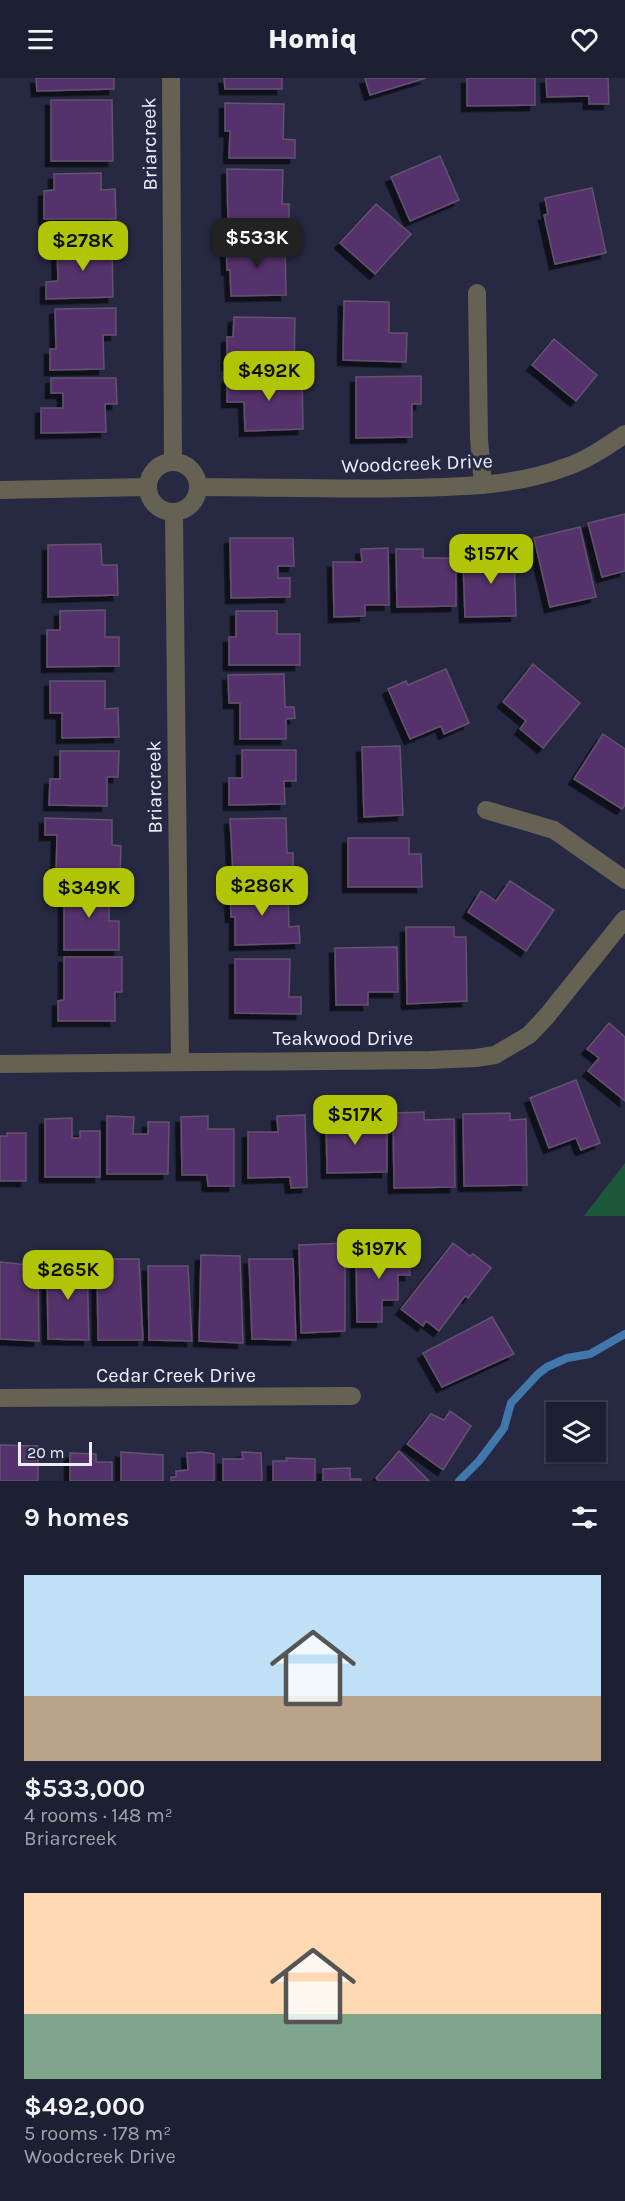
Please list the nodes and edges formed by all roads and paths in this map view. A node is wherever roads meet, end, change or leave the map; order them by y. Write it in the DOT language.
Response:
graph roads {
  1 [pos="171,78"];
  2 [pos="477,292"];
  3 [pos="625,434"];
  4 [pos="173,462"];
  5 [pos="483,485"];
  6 [pos="148,487"];
  7 [pos="199,487"];
  8 [pos="0,490"];
  9 [pos="174,513"];
  10 [pos="486,810"];
  11 [pos="625,880"];
  12 [pos="625,919"];
  13 [pos="180,1062"];
  14 [pos="0,1064"];
  15 [pos="352,1396"];
  16 [pos="0,1398"];
  1 -- 4 [label="street, Briarcreek"];
  2 -- 5 [label="street"];
  3 -- 5 [label="street, Woodcreek Drive"];
  4 -- 6 [label="street"];
  4 -- 7 [label="street"];
  5 -- 7 [label="street, Woodcreek Drive"];
  6 -- 8 [label="street"];
  6 -- 9 [label="street"];
  7 -- 9 [label="street"];
  9 -- 13 [label="street, Briarcreek"];
  10 -- 11 [label="street"];
  12 -- 13 [label="street, Teakwood Drive"];
  13 -- 14 [label="street, Teakwood Drive"];
  15 -- 16 [label="street, Cedar Creek Drive"];
}
